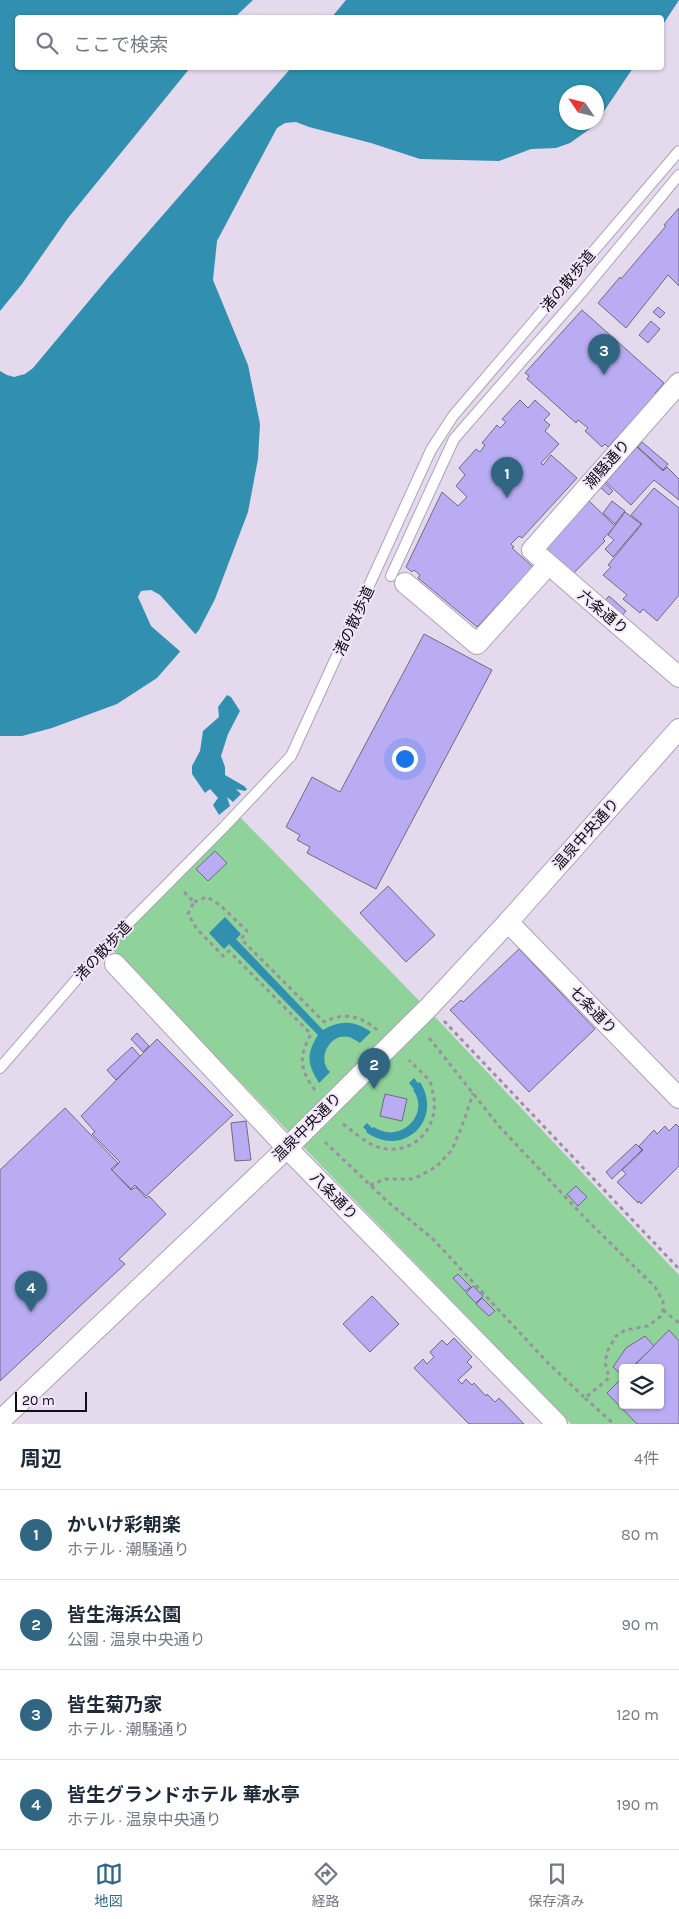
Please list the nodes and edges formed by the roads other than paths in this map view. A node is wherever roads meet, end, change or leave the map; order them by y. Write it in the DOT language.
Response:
graph roads {
  1 [pos="679,151"];
  2 [pos="679,175"];
  3 [pos="678,385"];
  4 [pos="534,546"];
  5 [pos="548,565"];
  6 [pos="377,571"];
  7 [pos="398,580"];
  8 [pos="679,677"];
  9 [pos="679,729"];
  10 [pos="508,922"];
  11 [pos="109,957"];
  12 [pos="0,1068"];
  13 [pos="679,1098"];
  14 [pos="287,1148"];
  15 [pos="0,1421"];
  16 [pos="557,1424"];
  1 -- 6 [label="lane, 渚の散歩道"];
  2 -- 7 [label="lane"];
  3 -- 4 [label="street, 潮騒通り"];
  4 -- 5 [label="street, 六条通り"];
  5 -- 7 [label="street"];
  5 -- 8 [label="street, 六条通り"];
  6 -- 7 [label="lane"];
  6 -- 11 [label="lane, 渚の散歩道"];
  9 -- 10 [label="street, 温泉中央通り"];
  10 -- 13 [label="street, 七条通り"];
  10 -- 14 [label="street, 温泉中央通り"];
  11 -- 12 [label="lane, 渚の散歩道"];
  11 -- 14 [label="street, 八条通り"];
  14 -- 15 [label="street, 温泉中央通り"];
  14 -- 16 [label="street, 八条通り"];
}
